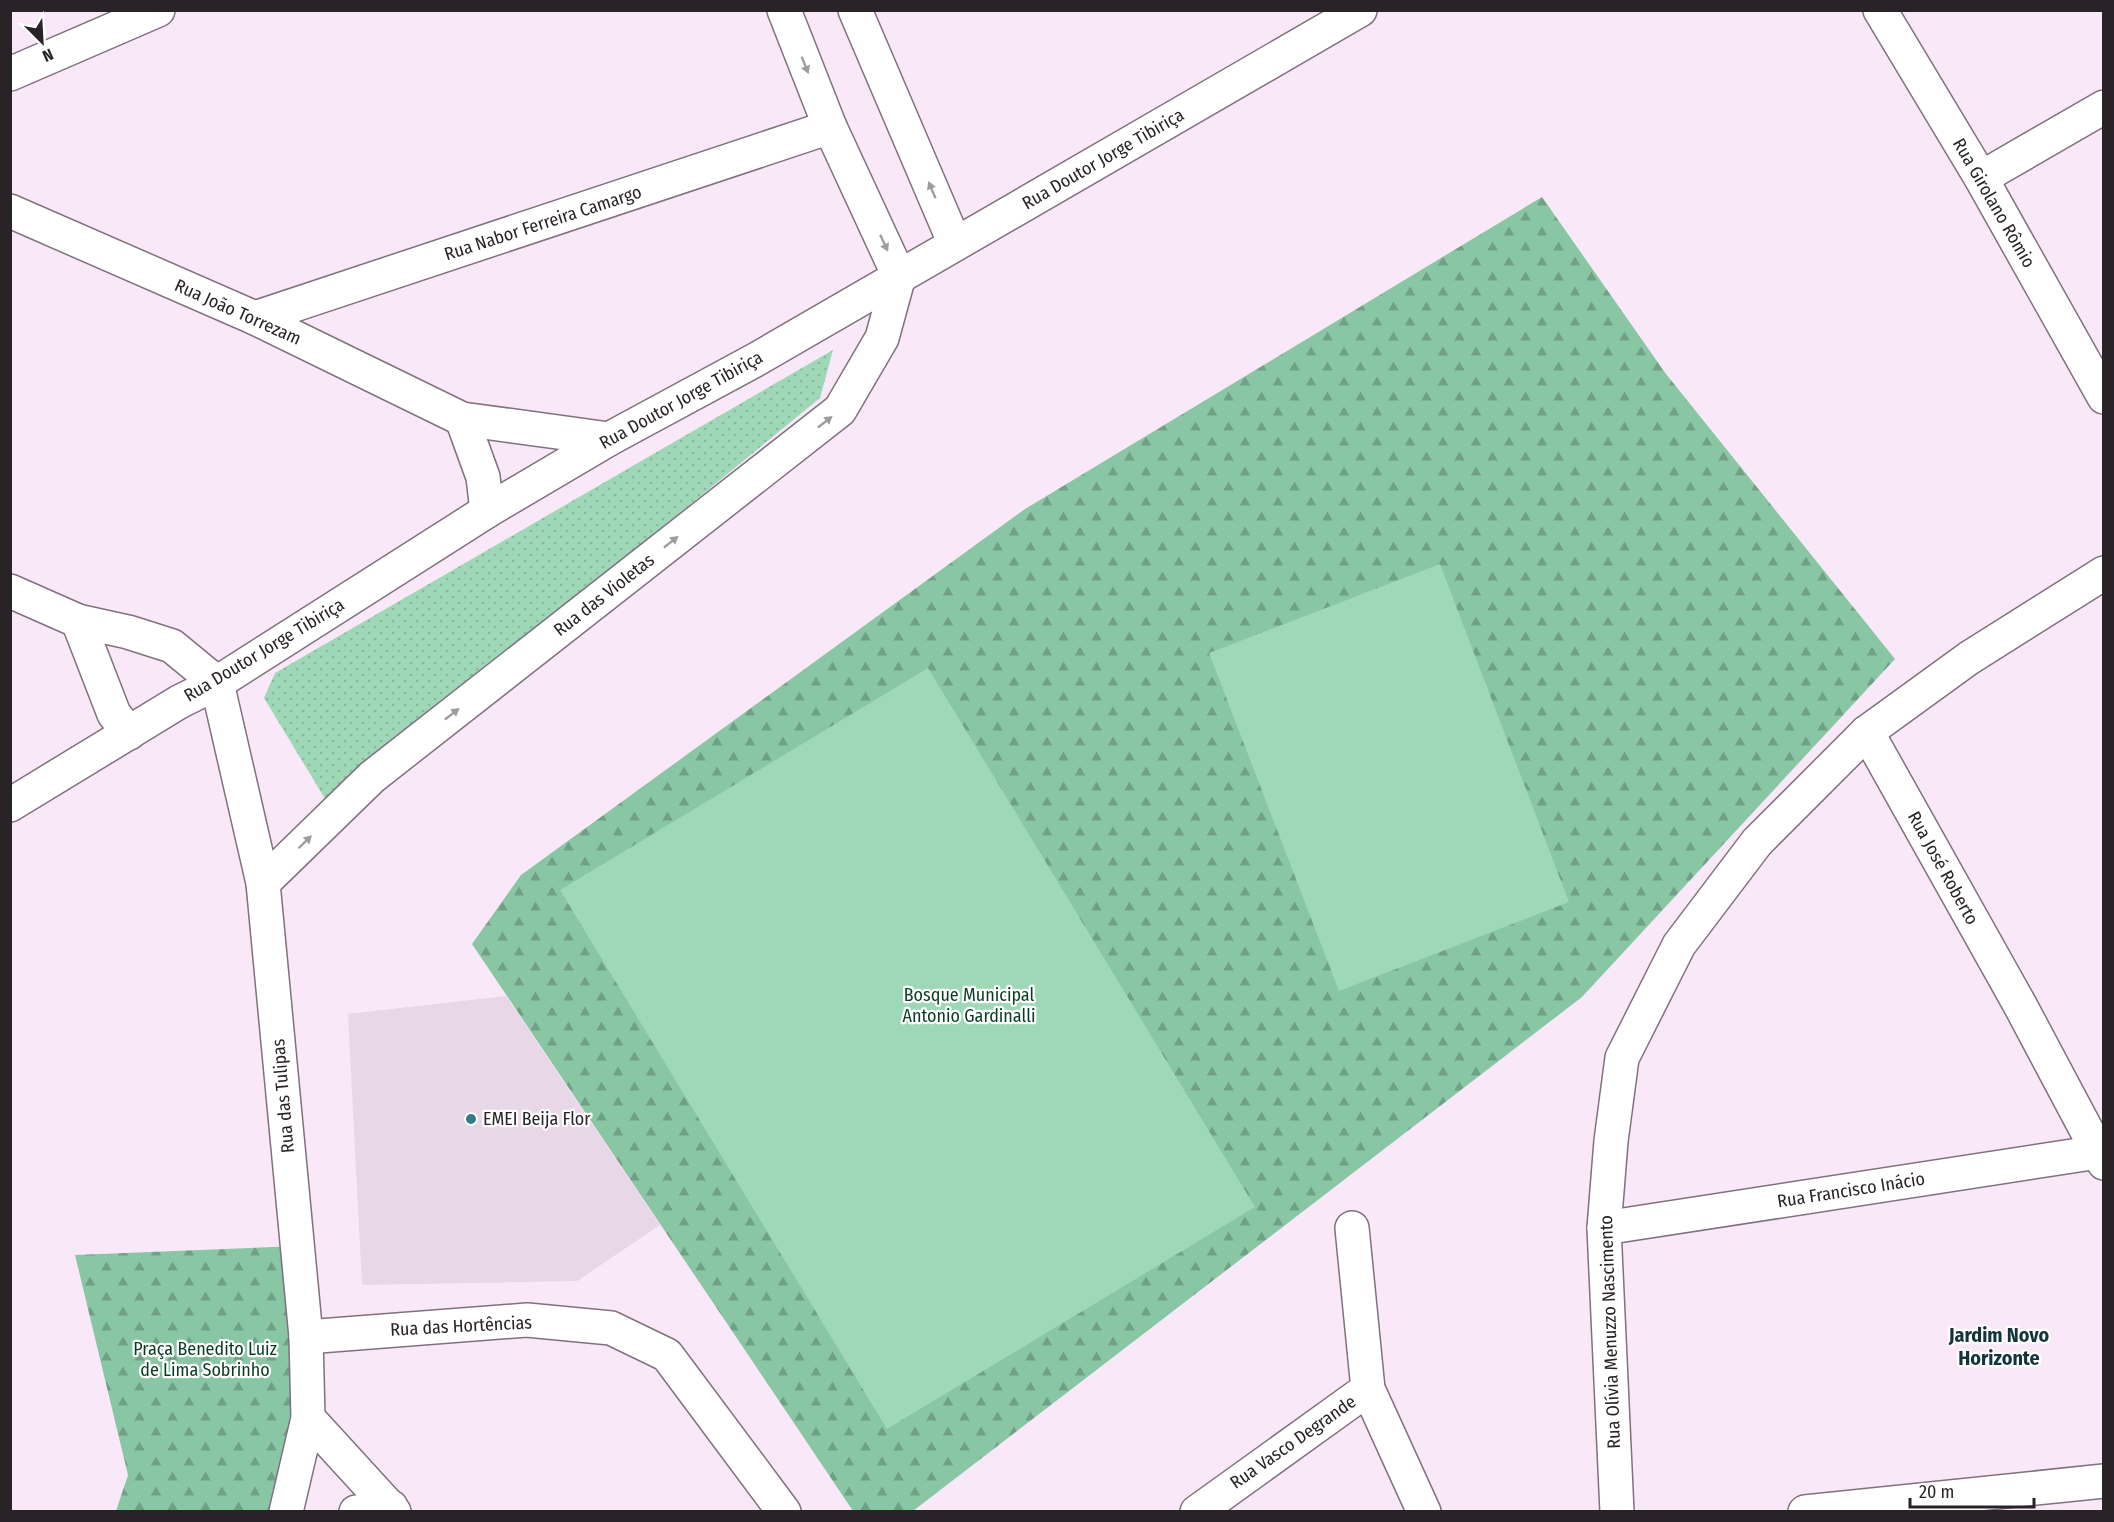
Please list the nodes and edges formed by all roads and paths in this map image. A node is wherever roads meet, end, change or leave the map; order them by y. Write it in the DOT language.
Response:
graph roads {
  1 [pos="158,10"];
  2 [pos="784,10"];
  3 [pos="855,10"];
  4 [pos="1360,10"];
  5 [pos="1880,10"];
  6 [pos="10,74"];
  7 [pos="2103,107"];
  8 [pos="831,128"];
  9 [pos="1981,178"];
  10 [pos="10,211"];
  11 [pos="955,244"];
  12 [pos="899,276"];
  13 [pos="255,318"];
  14 [pos="2103,397"];
  15 [pos="462,418"];
  16 [pos="609,439"];
  17 [pos="487,511"];
  18 [pos="2103,573"];
  19 [pos="10,591"];
  20 [pos="78,621"];
  21 [pos="217,683"];
  22 [pos="1867,732"];
  23 [pos="129,733"];
  24 [pos="10,805"];
  25 [pos="263,883"];
  26 [pos="2101,1157"];
  27 [pos="1352,1228"];
  28 [pos="1604,1228"];
  29 [pos="306,1337"];
  30 [pos="1368,1389"];
  31 [pos="308,1418"];
  32 [pos="2103,1481"];
  33 [pos="393,1509"];
  34 [pos="286,1512"];
  35 [pos="356,1512"];
  36 [pos="784,1512"];
  37 [pos="1197,1512"];
  38 [pos="1424,1512"];
  39 [pos="1617,1512"];
  40 [pos="1805,1512"];
  1 -- 6 [label="street"];
  2 -- 8 [label="street, one-way"];
  11 -- 3 [label="street, one-way"];
  4 -- 11 [label="street, Rua Doutor Jorge Tibiriça"];
  5 -- 9 [label="street, Rua Girolano Rômio"];
  7 -- 9 [label="street"];
  8 -- 12 [label="street, one-way"];
  8 -- 13 [label="street, Rua Nabor Ferreira Camargo"];
  9 -- 14 [label="street, Rua Girolano Rômio"];
  10 -- 13 [label="street, Rua João Torrezam"];
  11 -- 12 [label="street, Rua Doutor Jorge Tibiriça"];
  12 -- 16 [label="street, Rua Doutor Jorge Tibiriça"];
  25 -- 12 [label="street, Rua das Violetas, one-way"];
  13 -- 15 [label="street, Rua João Torrezam"];
  15 -- 16 [label="street, Rua João Torrezam"];
  15 -- 17 [label="street"];
  16 -- 17 [label="street, Rua Doutor Jorge Tibiriça"];
  17 -- 21 [label="street, Rua Doutor Jorge Tibiriça"];
  18 -- 22 [label="street, Rua Olívia Menuzzo Nascimento"];
  19 -- 20 [label="street"];
  20 -- 21 [label="street"];
  20 -- 23 [label="street"];
  21 -- 23 [label="street, Rua Doutor Jorge Tibiriça"];
  21 -- 25 [label="street, Rua das Tulipas"];
  22 -- 26 [label="street, Rua José Roberto"];
  22 -- 28 [label="street, Rua Olívia Menuzzo Nascimento"];
  23 -- 24 [label="street, Rua Doutor Jorge Tibiriça"];
  25 -- 29 [label="street, Rua das Tulipas"];
  26 -- 28 [label="street, Rua Francisco Inácio"];
  27 -- 30 [label="street"];
  28 -- 39 [label="street, Rua Olívia Menuzzo Nascimento"];
  29 -- 31 [label="street, Rua das Tulipas"];
  29 -- 36 [label="street, Rua das Hortências"];
  30 -- 37 [label="street, Rua Vasco Degrande"];
  30 -- 38 [label="street, Rua Vasco Degrande"];
  31 -- 33 [label="street"];
  31 -- 34 [label="street, Rua das Tulipas"];
  32 -- 40 [label="street"];
  33 -- 35 [label="street"];
}
